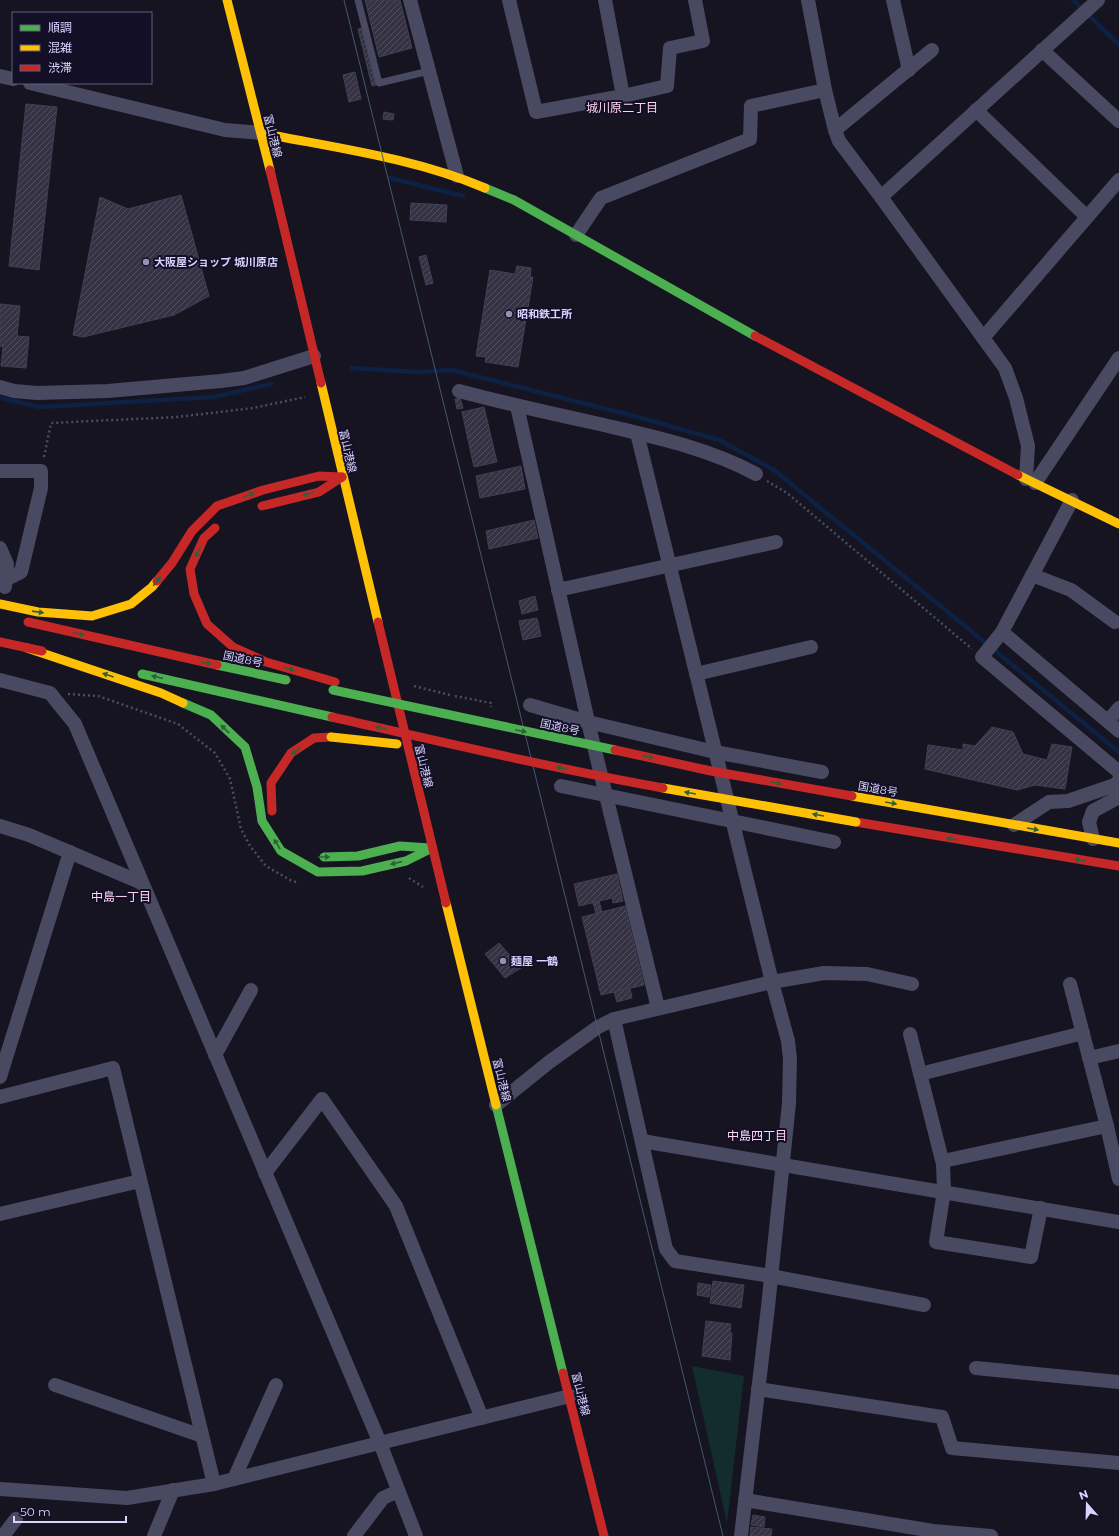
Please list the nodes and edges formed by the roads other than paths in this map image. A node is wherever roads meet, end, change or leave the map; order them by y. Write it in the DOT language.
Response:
graph roads {
  1 [pos="227,0"];
  2 [pos="358,0"];
  3 [pos="410,0"];
  4 [pos="509,0"];
  5 [pos="605,0"];
  6 [pos="695,0"];
  7 [pos="808,0"];
  8 [pos="893,0"];
  9 [pos="1098,0"];
  10 [pos="932,50"];
  11 [pos="1042,50"];
  12 [pos="909,70"];
  13 [pos="429,71"];
  14 [pos="0,76"];
  15 [pos="12,79"];
  16 [pos="34,84"];
  17 [pos="825,90"];
  18 [pos="623,96"];
  19 [pos="976,110"];
  20 [pos="1119,121"];
  21 [pos="835,130"];
  22 [pos="261,133"];
  23 [pos="458,176"];
  24 [pos="1119,180"];
  25 [pos="881,197"];
  26 [pos="1088,217"];
  27 [pos="576,235"];
  28 [pos="983,338"];
  29 [pos="314,356"];
  30 [pos="1119,358"];
  31 [pos="0,387"];
  32 [pos="458,391"];
  33 [pos="516,406"];
  34 [pos="637,433"];
  35 [pos="0,471"];
  36 [pos="756,474"];
  37 [pos="342,477"];
  38 [pos="1030,481"];
  39 [pos="1072,500"];
  40 [pos="253,509"];
  41 [pos="223,520"];
  42 [pos="1119,524"];
  43 [pos="776,542"];
  44 [pos="0,548"];
  45 [pos="3,563"];
  46 [pos="670,566"];
  47 [pos="1032,575"];
  48 [pos="558,590"];
  49 [pos="0,604"];
  50 [pos="15,619"];
  51 [pos="1115,622"];
  52 [pos="1002,632"];
  53 [pos="0,642"];
  54 [pos="811,647"];
  55 [pos="28,648"];
  56 [pos="113,667"];
  57 [pos="137,673"];
  58 [pos="696,674"];
  59 [pos="0,680"];
  60 [pos="295,682"];
  61 [pos="530,705"];
  62 [pos="1119,708"];
  63 [pos="1108,721"];
  64 [pos="588,722"];
  65 [pos="1119,731"];
  66 [pos="715,752"];
  67 [pos="492,754"];
  68 [pos="822,772"];
  69 [pos="1119,772"];
  70 [pos="1119,780"];
  71 [pos="561,786"];
  72 [pos="605,795"];
  73 [pos="1119,797"];
  74 [pos="276,819"];
  75 [pos="732,821"];
  76 [pos="1014,825"];
  77 [pos="0,826"];
  78 [pos="1093,839"];
  79 [pos="834,842"];
  80 [pos="1119,843"];
  81 [pos="432,848"];
  82 [pos="70,852"];
  83 [pos="317,857"];
  84 [pos="1119,866"];
  85 [pos="142,882"];
  86 [pos="772,982"];
  87 [pos="912,984"];
  88 [pos="1070,984"];
  89 [pos="251,990"];
  90 [pos="658,1008"];
  91 [pos="614,1019"];
  92 [pos="1083,1033"];
  93 [pos="910,1034"];
  94 [pos="1119,1051"];
  95 [pos="215,1054"];
  96 [pos="1089,1058"];
  97 [pos="920,1074"];
  98 [pos="0,1077"];
  99 [pos="0,1095"];
  100 [pos="496,1105"];
  101 [pos="1112,1132"];
  102 [pos="642,1141"];
  103 [pos="943,1161"];
  104 [pos="782,1164"];
  105 [pos="265,1173"];
  106 [pos="1119,1179"];
  107 [pos="140,1181"];
  108 [pos="944,1191"];
  109 [pos="1042,1208"];
  110 [pos="0,1214"];
  111 [pos="1119,1222"];
  112 [pos="771,1276"];
  113 [pos="924,1305"];
  114 [pos="976,1368"];
  115 [pos="1119,1382"];
  116 [pos="55,1385"];
  117 [pos="276,1385"];
  118 [pos="758,1389"];
  119 [pos="570,1396"];
  120 [pos="482,1418"];
  121 [pos="202,1436"];
  122 [pos="380,1443"];
  123 [pos="1119,1463"];
  124 [pos="234,1479"];
  125 [pos="214,1484"];
  126 [pos="0,1489"];
  127 [pos="173,1490"];
  128 [pos="398,1491"];
  129 [pos="745,1500"];
  130 [pos="16,1519"];
  131 [pos="3,1536"];
  132 [pos="154,1536"];
  133 [pos="354,1536"];
  134 [pos="416,1536"];
  135 [pos="604,1536"];
  136 [pos="741,1536"];
  137 [pos="991,1536"];
  1 -- 22 [label="main road, 富山港線"];
  2 -- 13 [label="lane"];
  3 -- 13 [label="street"];
  4 -- 18 [label="street"];
  5 -- 18 [label="street"];
  6 -- 18 [label="street"];
  7 -- 17 [label="street"];
  8 -- 12 [label="street"];
  9 -- 11 [label="street"];
  10 -- 12 [label="street"];
  11 -- 19 [label="street"];
  11 -- 20 [label="street"];
  12 -- 21 [label="street"];
  13 -- 23 [label="street"];
  14 -- 15 [label="street"];
  16 -- 22 [label="street"];
  17 -- 21 [label="street"];
  17 -- 27 [label="street"];
  19 -- 25 [label="street"];
  19 -- 26 [label="street"];
  21 -- 25 [label="street"];
  22 -- 23 [label="main road"];
  22 -- 29 [label="main road, 富山港線"];
  23 -- 27 [label="main road"];
  24 -- 26 [label="street"];
  25 -- 28 [label="street"];
  26 -- 28 [label="street"];
  27 -- 38 [label="main road"];
  28 -- 38 [label="street"];
  29 -- 31 [label="street"];
  29 -- 37 [label="main road, 富山港線"];
  30 -- 38 [label="street"];
  32 -- 33 [label="street"];
  33 -- 34 [label="street"];
  33 -- 48 [label="street"];
  34 -- 36 [label="street"];
  34 -- 46 [label="street"];
  35 -- 45 [label="street"];
  37 -- 40 [label="main road, one-way"];
  49 -- 37 [label="main road, one-way"];
  37 -- 81 [label="main road, 富山港線"];
  38 -- 39 [label="main road"];
  39 -- 42 [label="main road"];
  39 -- 47 [label="street"];
  41 -- 76 [label="main road, 国道8号, one-way, bridge"];
  43 -- 46 [label="street"];
  44 -- 45 [label="street"];
  46 -- 48 [label="street"];
  46 -- 58 [label="street"];
  47 -- 51 [label="street"];
  47 -- 52 [label="street"];
  48 -- 64 [label="street"];
  50 -- 60 [label="main road, 国道8号, one-way"];
  52 -- 63 [label="street"];
  52 -- 69 [label="street"];
  53 -- 55 [label="main road"];
  54 -- 58 [label="street"];
  55 -- 56 [label="main road"];
  81 -- 55 [label="main road, one-way"];
  67 -- 57 [label="main road, one-way, bridge"];
  58 -- 66 [label="street"];
  59 -- 85 [label="street"];
  61 -- 64 [label="street"];
  62 -- 63 [label="street"];
  63 -- 65 [label="street"];
  64 -- 66 [label="street"];
  64 -- 72 [label="street"];
  66 -- 68 [label="street"];
  66 -- 75 [label="street"];
  67 -- 74 [label="main road, one-way, bridge"];
  84 -- 67 [label="main road, one-way, bridge"];
  70 -- 76 [label="street"];
  71 -- 72 [label="street"];
  72 -- 75 [label="street"];
  72 -- 90 [label="street"];
  73 -- 78 [label="street"];
  75 -- 79 [label="street"];
  75 -- 86 [label="street"];
  76 -- 78 [label="main road, 国道8号, one-way"];
  77 -- 82 [label="street"];
  78 -- 80 [label="main road, 国道8号"];
  83 -- 81 [label="main road, one-way"];
  81 -- 100 [label="main road, 富山港線"];
  82 -- 85 [label="street"];
  82 -- 98 [label="street"];
  85 -- 95 [label="street"];
  86 -- 87 [label="street"];
  86 -- 90 [label="street"];
  86 -- 104 [label="street"];
  88 -- 92 [label="street"];
  89 -- 95 [label="street"];
  90 -- 91 [label="street"];
  91 -- 100 [label="street"];
  91 -- 102 [label="street"];
  92 -- 96 [label="street"];
  92 -- 97 [label="street"];
  93 -- 97 [label="street"];
  94 -- 96 [label="street"];
  95 -- 105 [label="street"];
  96 -- 101 [label="street"];
  97 -- 103 [label="street"];
  99 -- 107 [label="street"];
  100 -- 119 [label="main road, 富山港線"];
  101 -- 103 [label="street"];
  101 -- 106 [label="street"];
  102 -- 104 [label="street"];
  102 -- 112 [label="street"];
  103 -- 108 [label="street"];
  104 -- 108 [label="street"];
  104 -- 112 [label="street"];
  105 -- 120 [label="street"];
  105 -- 122 [label="street"];
  107 -- 110 [label="street"];
  107 -- 121 [label="street"];
  108 -- 109 [label="street"];
  108 -- 109 [label="street"];
  109 -- 111 [label="street"];
  112 -- 113 [label="street"];
  112 -- 118 [label="street"];
  114 -- 115 [label="street"];
  116 -- 121 [label="street"];
  117 -- 124 [label="street"];
  118 -- 123 [label="street"];
  118 -- 129 [label="street"];
  119 -- 120 [label="street"];
  119 -- 135 [label="main road, 富山港線"];
  120 -- 122 [label="street"];
  121 -- 125 [label="street"];
  122 -- 124 [label="street"];
  122 -- 128 [label="street"];
  124 -- 125 [label="street"];
  125 -- 127 [label="street"];
  126 -- 127 [label="street"];
  127 -- 132 [label="street"];
  128 -- 133 [label="street"];
  128 -- 134 [label="street"];
  129 -- 136 [label="street"];
  129 -- 137 [label="street"];
  130 -- 131 [label="street"];
}
